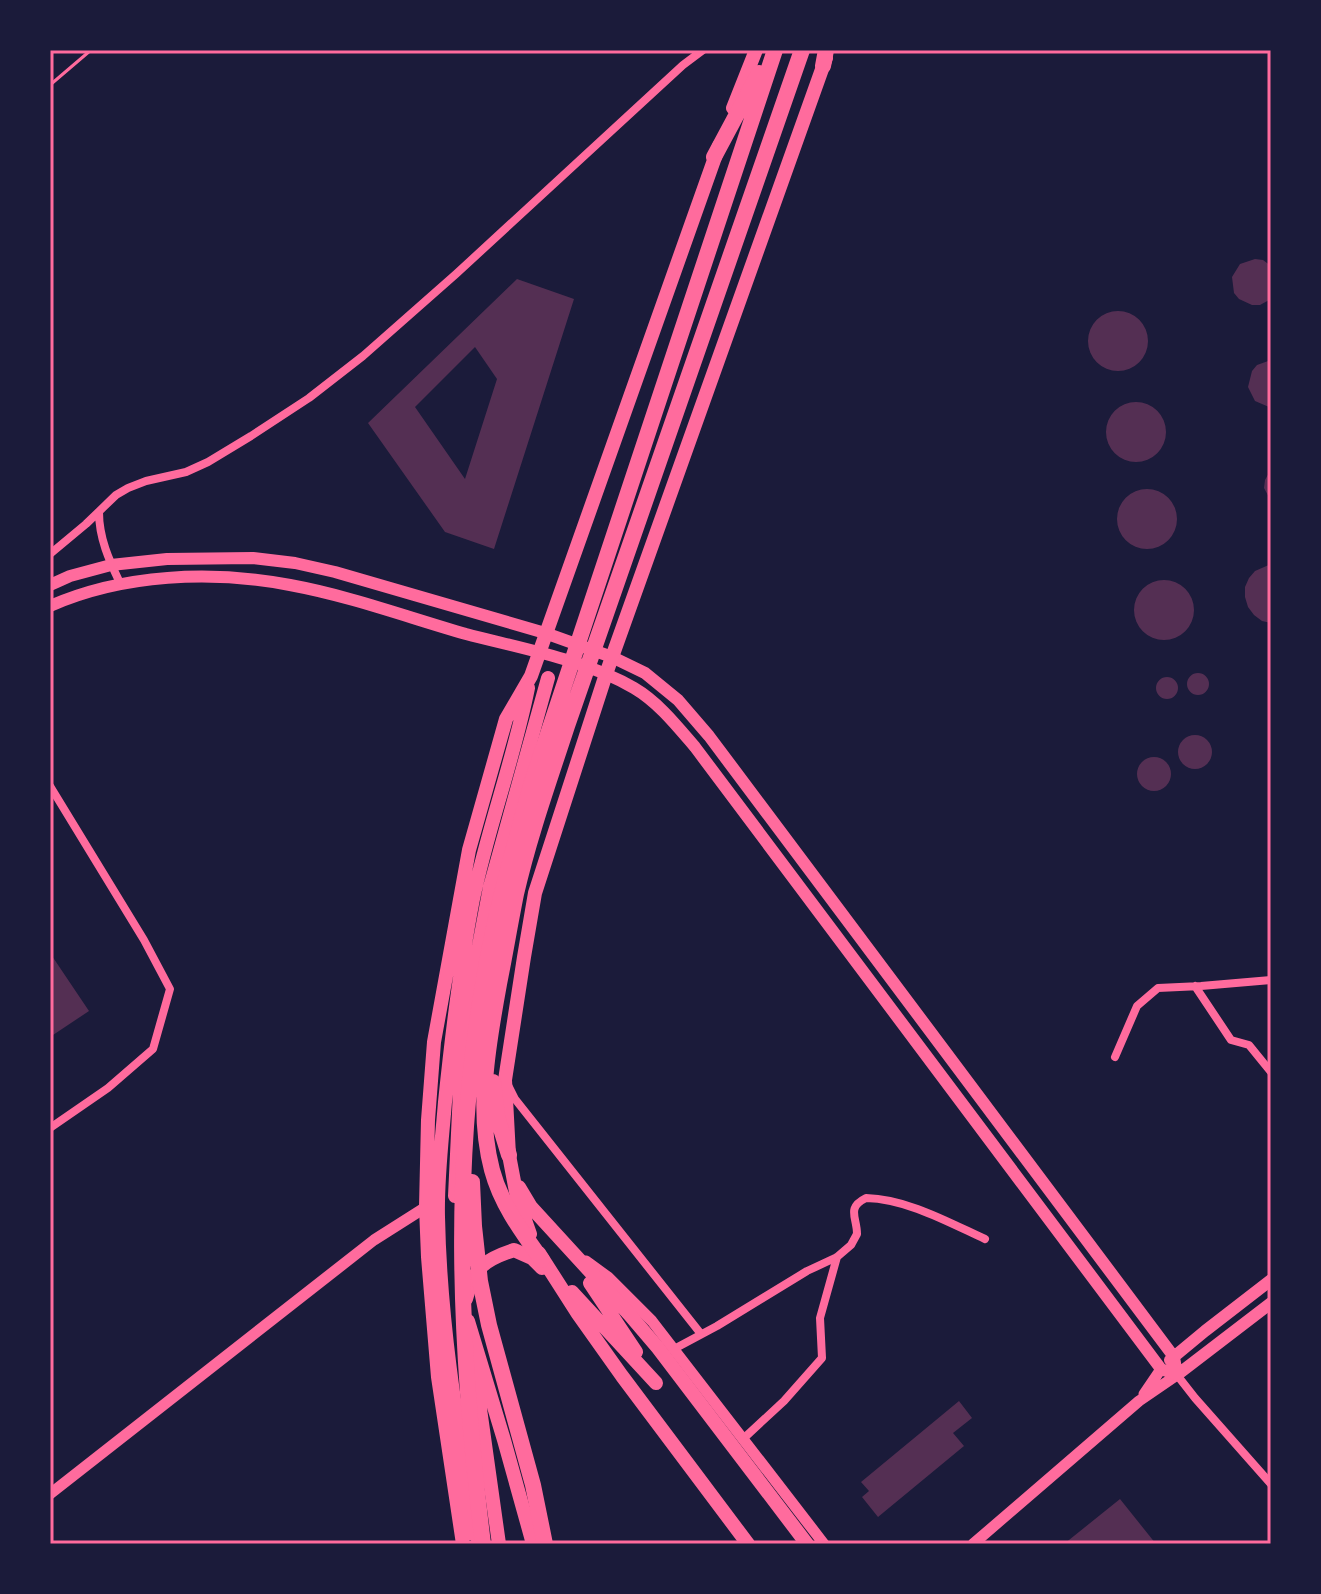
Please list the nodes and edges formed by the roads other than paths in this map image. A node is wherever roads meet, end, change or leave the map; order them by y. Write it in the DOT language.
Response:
graph roads {
  1 [pos="703,50"];
  2 [pos="756,50"];
  3 [pos="773,50"];
  4 [pos="802,50"];
  5 [pos="826,55"];
  6 [pos="714,157"];
  7 [pos="99,512"];
  8 [pos="50,554"];
  9 [pos="111,565"];
  10 [pos="120,583"];
  11 [pos="50,585"];
  12 [pos="50,606"];
  13 [pos="545,633"];
  14 [pos="539,652"];
  15 [pos="612,657"];
  16 [pos="606,674"];
  17 [pos="531,676"];
  18 [pos="548,678"];
  19 [pos="50,786"];
  20 [pos="1271,980"];
  21 [pos="1195,986"];
  22 [pos="491,1028"];
  23 [pos="1115,1057"];
  24 [pos="1271,1072"];
  25 [pos="505,1080"];
  26 [pos="470,1085"];
  27 [pos="50,1128"];
  28 [pos="509,1155"];
  29 [pos="513,1172"];
  30 [pos="426,1207"];
  31 [pos="985,1239"];
  32 [pos="564,1244"];
  33 [pos="837,1257"];
  34 [pos="542,1260"];
  35 [pos="1271,1280"];
  36 [pos="564,1291"];
  37 [pos="465,1300"];
  38 [pos="1271,1303"];
  39 [pos="468,1321"];
  40 [pos="701,1334"];
  41 [pos="674,1349"];
  42 [pos="1174,1357"];
  43 [pos="1161,1369"];
  44 [pos="1177,1375"];
  45 [pos="1139,1401"];
  46 [pos="743,1439"];
  47 [pos="1271,1484"];
  48 [pos="50,1494"];
  49 [pos="463,1544"];
  50 [pos="476,1544"];
  51 [pos="483,1544"];
  52 [pos="499,1544"];
  53 [pos="533,1544"];
  54 [pos="545,1544"];
  55 [pos="748,1544"];
  56 [pos="807,1544"];
  57 [pos="824,1544"];
  58 [pos="973,1544"];
  1 -- 7 [label="street"];
  2 -- 6 [label="main road"];
  3 -- 6 [label="highway"];
  3 -- 26 [label="highway"];
  4 -- 22 [label="highway"];
  5 -- 15 [label="main road"];
  6 -- 13 [label="main road"];
  7 -- 8 [label="street"];
  7 -- 9 [label="street"];
  9 -- 10 [label="street"];
  9 -- 11 [label="main road"];
  9 -- 13 [label="main road"];
  10 -- 12 [label="main road"];
  10 -- 14 [label="main road"];
  13 -- 14 [label="main road"];
  13 -- 15 [label="main road"];
  14 -- 16 [label="main road"];
  14 -- 17 [label="main road"];
  15 -- 16 [label="main road"];
  15 -- 42 [label="main road"];
  16 -- 25 [label="main road"];
  16 -- 43 [label="main road"];
  17 -- 30 [label="main road"];
  17 -- 50 [label="main road"];
  18 -- 37 [label="main road"];
  19 -- 27 [label="street"];
  20 -- 21 [label="street"];
  21 -- 23 [label="street"];
  21 -- 24 [label="street"];
  22 -- 28 [label="highway"];
  22 -- 34 [label="highway"];
  25 -- 28 [label="main road"];
  25 -- 40 [label="street"];
  26 -- 51 [label="highway"];
  26 -- 54 [label="highway"];
  28 -- 29 [label="main road"];
  29 -- 32 [label="main road"];
  29 -- 34 [label="main road"];
  30 -- 48 [label="street"];
  30 -- 49 [label="main road"];
  31 -- 33 [label="street"];
  32 -- 34 [label="main road"];
  32 -- 41 [label="street"];
  32 -- 56 [label="main road"];
  33 -- 40 [label="street"];
  33 -- 46 [label="street"];
  34 -- 36 [label="main road"];
  35 -- 42 [label="main road"];
  36 -- 37 [label="main road"];
  36 -- 55 [label="main road"];
  37 -- 39 [label="main road"];
  38 -- 44 [label="main road"];
  39 -- 52 [label="main road"];
  39 -- 53 [label="main road"];
  40 -- 41 [label="street"];
  41 -- 46 [label="street"];
  42 -- 43 [label="main road"];
  42 -- 44 [label="main road"];
  43 -- 44 [label="main road"];
  43 -- 45 [label="street"];
  44 -- 45 [label="street"];
  44 -- 47 [label="street"];
  45 -- 58 [label="street"];
  46 -- 57 [label="street"];
}
